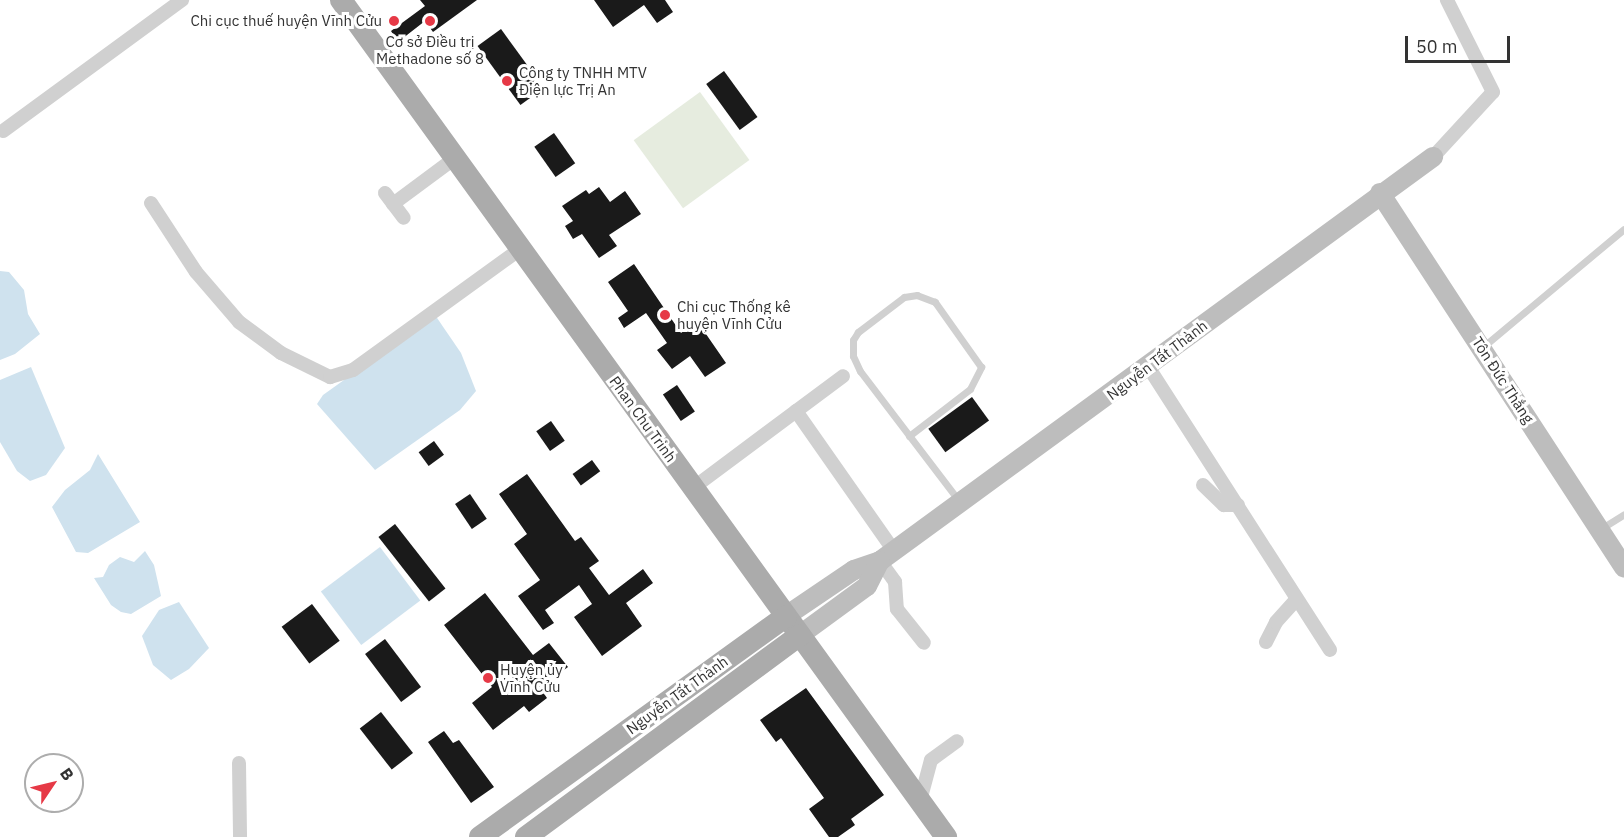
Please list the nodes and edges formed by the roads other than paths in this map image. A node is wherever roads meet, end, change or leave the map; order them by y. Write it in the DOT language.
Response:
graph roads {
  1 [pos="182,0"];
  2 [pos="341,0"];
  3 [pos="1447,0"];
  4 [pos="3,131"];
  5 [pos="1434,157"];
  6 [pos="455,158"];
  7 [pos="1380,194"];
  8 [pos="151,203"];
  9 [pos="404,218"];
  10 [pos="1624,229"];
  11 [pos="520,249"];
  12 [pos="1482,347"];
  13 [pos="1149,368"];
  14 [pos="843,376"];
  15 [pos="796,411"];
  16 [pos="909,436"];
  17 [pos="1203,485"];
  18 [pos="693,488"];
  19 [pos="961,503"];
  20 [pos="1238,505"];
  21 [pos="1624,514"];
  22 [pos="1599,529"];
  23 [pos="887,556"];
  24 [pos="1624,567"];
  25 [pos="1296,600"];
  26 [pos="786,616"];
  27 [pos="800,635"];
  28 [pos="1266,642"];
  29 [pos="924,643"];
  30 [pos="1330,650"];
  31 [pos="957,741"];
  32 [pos="238,763"];
  33 [pos="920,801"];
  34 [pos="518,813"];
  35 [pos="529,835"];
  36 [pos="240,837"];
  37 [pos="480,837"];
  38 [pos="946,837"];
  1 -- 4 [label="street"];
  2 -- 6 [label="main road, Phan Chu Trinh"];
  3 -- 5 [label="street"];
  5 -- 7 [label="main road, Nguyễn Tất Thành"];
  6 -- 9 [label="street"];
  6 -- 11 [label="main road, Phan Chu Trinh"];
  7 -- 12 [label="main road, Tôn Đức Thắng"];
  7 -- 13 [label="main road, Nguyễn Tất Thành"];
  8 -- 11 [label="street"];
  10 -- 12 [label="lane"];
  11 -- 18 [label="main road, Phan Chu Trinh"];
  12 -- 22 [label="main road, Tôn Đức Thắng"];
  13 -- 19 [label="main road, Nguyễn Tất Thành"];
  13 -- 20 [label="street"];
  14 -- 15 [label="street"];
  15 -- 18 [label="street"];
  15 -- 23 [label="street"];
  16 -- 16 [label="lane"];
  16 -- 19 [label="lane"];
  17 -- 20 [label="street"];
  18 -- 26 [label="main road, Phan Chu Trinh"];
  19 -- 23 [label="main road, Nguyễn Tất Thành"];
  20 -- 25 [label="street"];
  21 -- 22 [label="lane"];
  22 -- 24 [label="main road, Tôn Đức Thắng"];
  23 -- 26 [label="main road, Nguyễn Tất Thành"];
  23 -- 27 [label="main road, Nguyễn Tất Thành"];
  23 -- 29 [label="street"];
  25 -- 28 [label="street"];
  25 -- 30 [label="street"];
  26 -- 27 [label="main road, Phan Chu Trinh"];
  26 -- 34 [label="main road, Nguyễn Tất Thành"];
  27 -- 33 [label="main road, Phan Chu Trinh"];
  27 -- 35 [label="main road, Nguyễn Tất Thành"];
  31 -- 33 [label="street"];
  32 -- 36 [label="street"];
  33 -- 38 [label="main road, Phan Chu Trinh"];
  34 -- 35 [label="main road"];
  34 -- 37 [label="main road, Nguyễn Tất Thành"];
}
